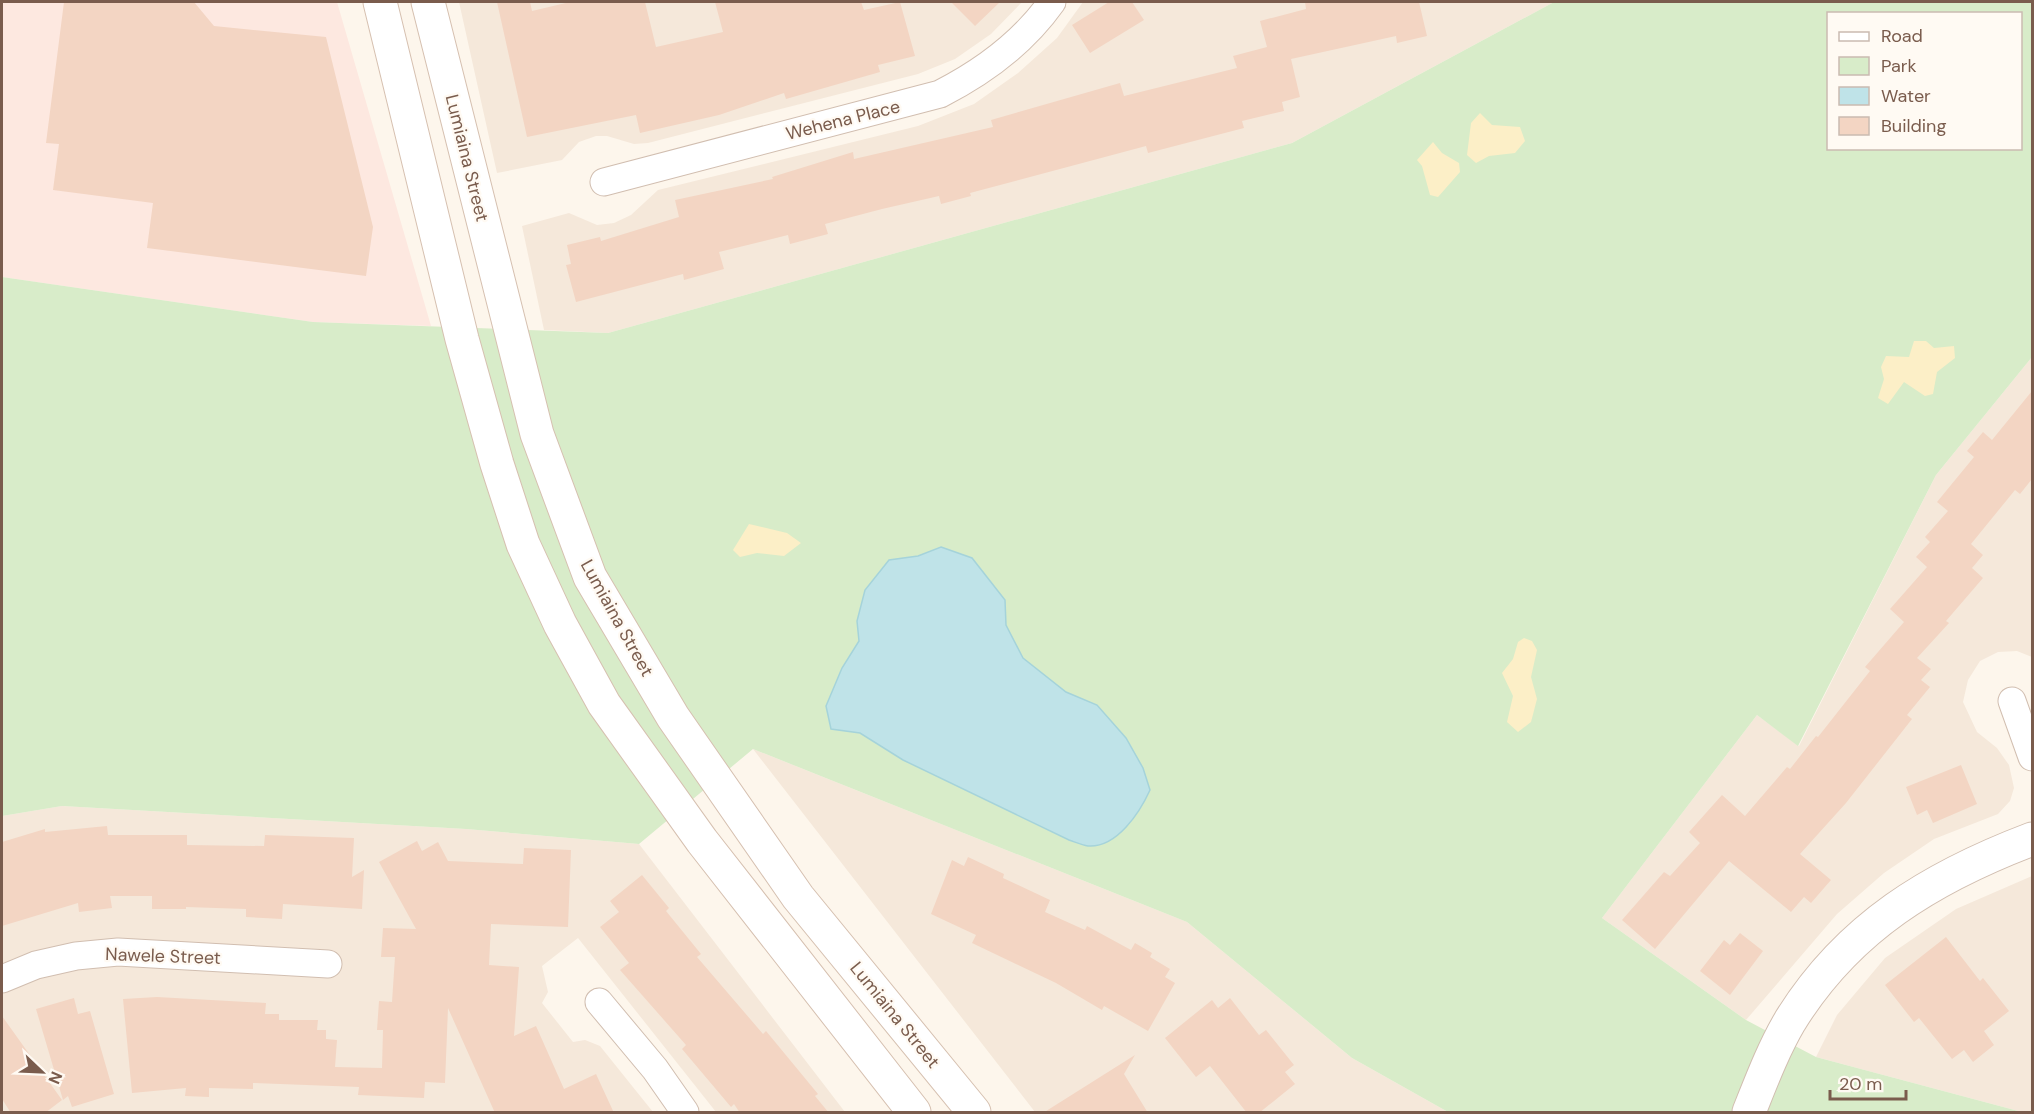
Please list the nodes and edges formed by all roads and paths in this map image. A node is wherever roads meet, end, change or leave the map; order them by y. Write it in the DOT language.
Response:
graph roads {
  1 [pos="380,2"];
  2 [pos="428,2"];
  3 [pos="1052,2"];
  4 [pos="604,182"];
  5 [pos="2012,701"];
  6 [pos="2032,757"];
  7 [pos="2032,839"];
  8 [pos="328,964"];
  9 [pos="2,979"];
  10 [pos="599,1002"];
  11 [pos="686,1113"];
  12 [pos="914,1113"];
  13 [pos="974,1113"];
  14 [pos="1749,1113"];
  1 -- 12 [label="main road"];
  2 -- 13 [label="main road, Lumiaina Street"];
  3 -- 4 [label="street, Wehena Place"];
  5 -- 6 [label="street"];
  7 -- 14 [label="main road"];
  8 -- 9 [label="street, Nawele Street"];
  10 -- 11 [label="street"];
}
